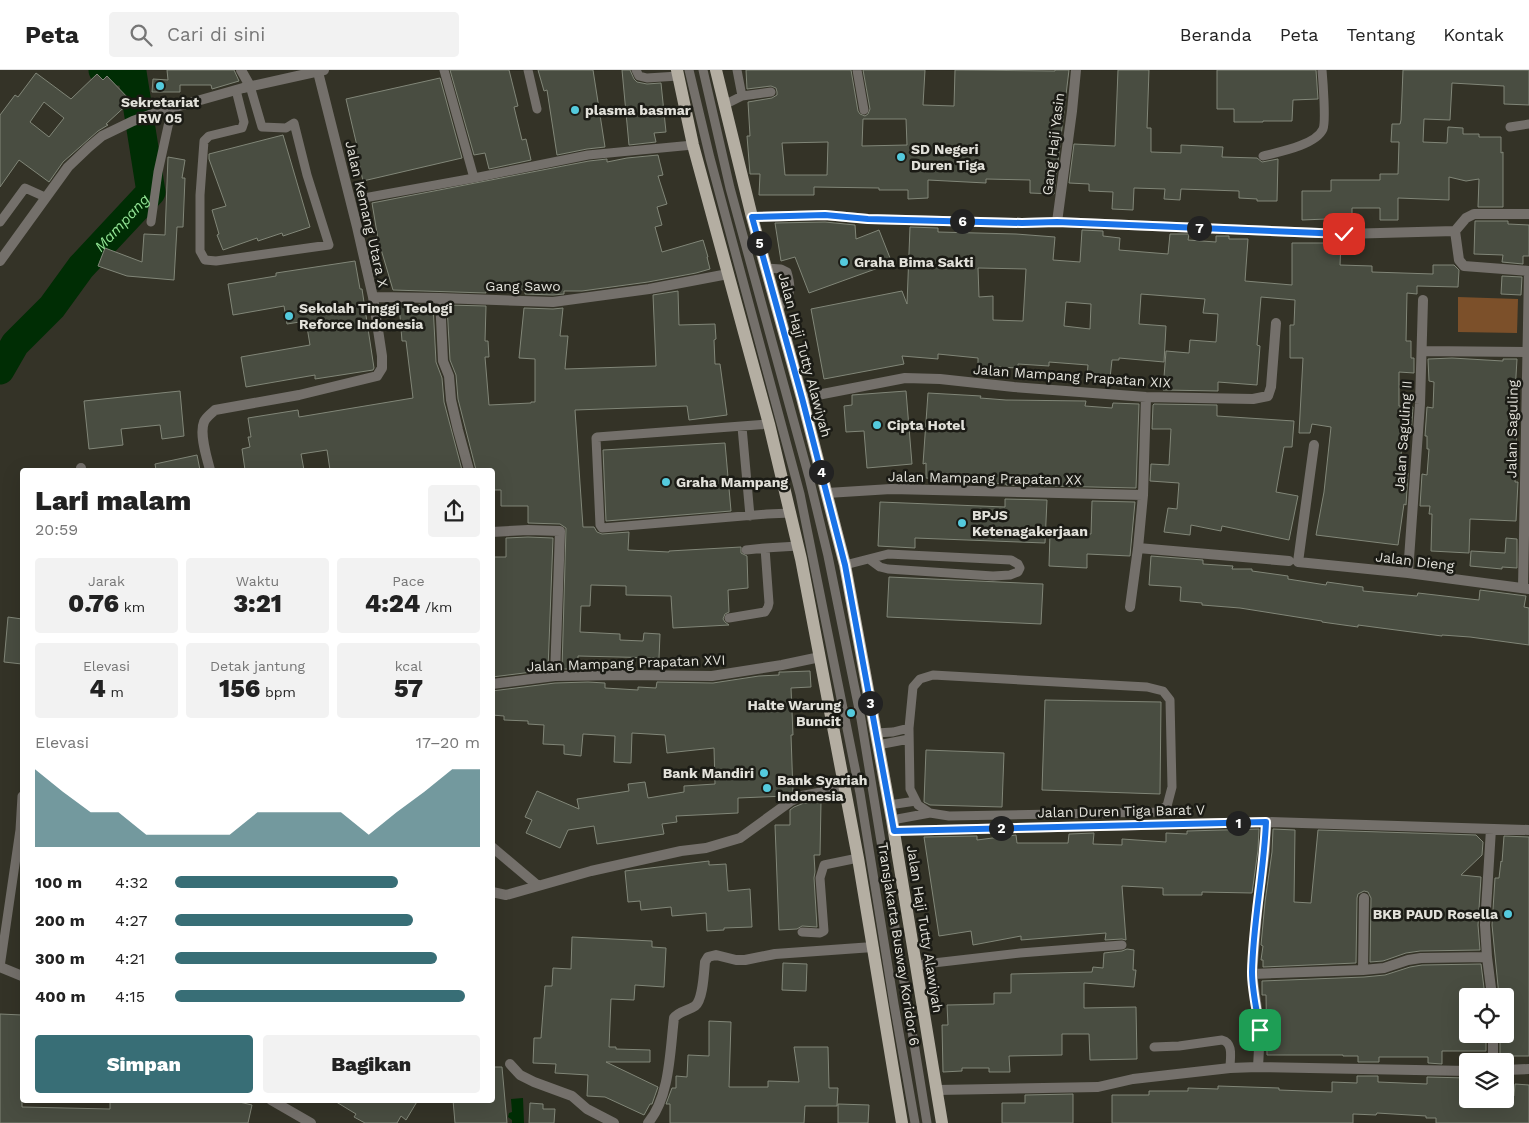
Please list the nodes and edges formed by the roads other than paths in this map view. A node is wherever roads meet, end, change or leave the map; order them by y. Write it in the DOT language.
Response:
graph roads {
  1 [pos="241,70"];
  2 [pos="444,70"];
  3 [pos="528,70"];
  4 [pos="636,70"];
  5 [pos="702,70"];
  6 [pos="716,70"];
  7 [pos="737,70"];
  8 [pos="857,70"];
  9 [pos="1076,70"];
  10 [pos="1322,70"];
  11 [pos="321,71"];
  12 [pos="681,72"];
  13 [pos="250,86"];
  14 [pos="236,90"];
  15 [pos="771,92"];
  16 [pos="742,96"];
  17 [pos="724,105"];
  18 [pos="172,108"];
  19 [pos="537,109"];
  20 [pos="864,110"];
  21 [pos="1529,124"];
  22 [pos="1510,127"];
  23 [pos="693,145"];
  24 [pos="1263,156"];
  25 [pos="474,178"];
  26 [pos="45,198"];
  27 [pos="364,198"];
  28 [pos="1529,214"];
  29 [pos="752,217"];
  30 [pos="0,222"];
  31 [pos="150,222"];
  32 [pos="1057,222"];
  33 [pos="1455,232"];
  34 [pos="2,253"];
  35 [pos="766,268"];
  36 [pos="1529,271"];
  37 [pos="728,274"];
  38 [pos="376,297"];
  39 [pos="440,298"];
  40 [pos="1423,300"];
  41 [pos="777,310"];
  42 [pos="1276,323"];
  43 [pos="1422,351"];
  44 [pos="1528,352"];
  45 [pos="1146,397"];
  46 [pos="802,398"];
  47 [pos="768,424"];
  48 [pos="742,427"];
  49 [pos="1314,445"];
  50 [pos="210,468"];
  51 [pos="468,468"];
  52 [pos="827,493"];
  53 [pos="1143,495"];
  54 [pos="791,513"];
  55 [pos="750,516"];
  56 [pos="495,532"];
  57 [pos="798,546"];
  58 [pos="765,548"];
  59 [pos="1138,548"];
  60 [pos="746,550"];
  61 [pos="869,559"];
  62 [pos="1293,562"];
  63 [pos="845,565"];
  64 [pos="1408,574"];
  65 [pos="1526,588"];
  66 [pos="1130,606"];
  67 [pos="729,618"];
  68 [pos="820,657"];
  69 [pos="556,676"];
  70 [pos="495,684"];
  71 [pos="909,728"];
  72 [pos="877,739"];
  73 [pos="909,739"];
  74 [pos="845,788"];
  75 [pos="916,800"];
  76 [pos="889,805"];
  77 [pos="930,813"];
  78 [pos="1266,822"];
  79 [pos="893,825"];
  80 [pos="1491,828"];
  81 [pos="20,830"];
  82 [pos="1529,830"];
  83 [pos="495,850"];
  84 [pos="858,858"];
  85 [pos="537,885"];
  86 [pos="495,893"];
  87 [pos="1364,898"];
  88 [pos="802,932"];
  89 [pos="1122,945"];
  90 [pos="873,947"];
  91 [pos="1487,957"];
  92 [pos="916,965"];
  93 [pos="0,967"];
  94 [pos="1363,970"];
  95 [pos="1252,974"];
  96 [pos="20,975"];
  97 [pos="1491,988"];
  98 [pos="1154,1047"];
  99 [pos="510,1064"];
  100 [pos="1258,1067"];
  101 [pos="1230,1068"];
  102 [pos="1529,1069"];
  103 [pos="1514,1070"];
  104 [pos="1459,1071"];
  105 [pos="937,1090"];
  106 [pos="276,1103"];
  107 [pos="311,1123"];
  108 [pos="614,1123"];
  109 [pos="648,1123"];
  110 [pos="902,1123"];
  111 [pos="915,1123"];
  112 [pos="927,1123"];
  113 [pos="942,1123"];
  1 -- 13 [label="street"];
  2 -- 25 [label="lane"];
  3 -- 19 [label="lane"];
  4 -- 12 [label="lane"];
  5 -- 112 [label="lane, Transjakarta Busway Koridor 6"];
  6 -- 17 [label="main road, Jalan Haji Tutty Alawiyah"];
  7 -- 16 [label="lane"];
  8 -- 20 [label="lane"];
  9 -- 32 [label="street, Gang Haji Yasin"];
  10 -- 24 [label="lane"];
  11 -- 13 [label="street"];
  11 -- 50 [label="street, Jalan Kemang Utara X"];
  12 -- 23 [label="main road"];
  12 -- 111 [label="lane, Transjakarta Busway Koridor 6"];
  13 -- 14 [label="street"];
  13 -- 14 [label="lane"];
  14 -- 18 [label="street"];
  15 -- 16 [label="lane"];
  16 -- 17 [label="lane"];
  17 -- 29 [label="main road, Jalan Haji Tutty Alawiyah"];
  18 -- 26 [label="street"];
  18 -- 31 [label="lane"];
  21 -- 22 [label="lane"];
  23 -- 25 [label="lane"];
  23 -- 37 [label="main road"];
  25 -- 27 [label="lane"];
  26 -- 30 [label="lane"];
  26 -- 34 [label="street"];
  28 -- 33 [label="street"];
  29 -- 32 [label="street"];
  29 -- 35 [label="main road, Jalan Haji Tutty Alawiyah"];
  32 -- 33 [label="street"];
  33 -- 36 [label="street"];
  35 -- 41 [label="main road, Jalan Haji Tutty Alawiyah"];
  35 -- 41 [label="lane"];
  36 -- 44 [label="street, Jalan Saguling"];
  37 -- 39 [label="street, Gang Sawo"];
  37 -- 47 [label="main road"];
  38 -- 39 [label="street, Gang Sawo"];
  39 -- 51 [label="street"];
  40 -- 43 [label="street, Jalan Saguling II"];
  41 -- 46 [label="main road, Jalan Haji Tutty Alawiyah"];
  42 -- 45 [label="street, Jalan Mampang Prapatan XIX"];
  43 -- 44 [label="street"];
  43 -- 64 [label="street, Jalan Saguling II"];
  44 -- 65 [label="street, Jalan Saguling"];
  45 -- 46 [label="street, Jalan Mampang Prapatan XIX"];
  45 -- 53 [label="street"];
  46 -- 52 [label="main road, Jalan Haji Tutty Alawiyah"];
  47 -- 48 [label="lane"];
  47 -- 54 [label="main road"];
  48 -- 55 [label="lane"];
  48 -- 55 [label="lane"];
  49 -- 62 [label="street"];
  52 -- 53 [label="street, Jalan Mampang Prapatan XX"];
  52 -- 63 [label="main road, Jalan Haji Tutty Alawiyah"];
  53 -- 59 [label="street"];
  54 -- 55 [label="lane"];
  54 -- 57 [label="main road"];
  56 -- 69 [label="street"];
  57 -- 58 [label="lane"];
  57 -- 68 [label="main road"];
  58 -- 60 [label="lane"];
  58 -- 67 [label="lane"];
  59 -- 62 [label="street"];
  59 -- 66 [label="street"];
  61 -- 61 [label="lane"];
  61 -- 63 [label="lane"];
  62 -- 64 [label="street, Jalan Dieng"];
  63 -- 72 [label="main road, Jalan Haji Tutty Alawiyah"];
  64 -- 65 [label="street, Jalan Dieng"];
  68 -- 69 [label="street, Jalan Mampang Prapatan XVI"];
  68 -- 74 [label="main road"];
  69 -- 70 [label="street, Jalan Mampang Prapatan XVI"];
  71 -- 72 [label="lane"];
  71 -- 73 [label="lane"];
  71 -- 77 [label="lane"];
  72 -- 73 [label="lane"];
  72 -- 76 [label="main road, Jalan Haji Tutty Alawiyah"];
  73 -- 75 [label="lane"];
  74 -- 84 [label="main road"];
  74 -- 85 [label="street"];
  75 -- 76 [label="lane"];
  75 -- 77 [label="lane"];
  76 -- 79 [label="main road, Jalan Haji Tutty Alawiyah"];
  77 -- 79 [label="lane"];
  78 -- 79 [label="street, Jalan Duren Tiga Barat V"];
  78 -- 80 [label="street, Jalan Duren Tiga Barat V"];
  78 -- 95 [label="street"];
  79 -- 92 [label="main road, Jalan Haji Tutty Alawiyah"];
  80 -- 82 [label="street, Jalan Duren Tiga Barat V"];
  80 -- 91 [label="street"];
  81 -- 93 [label="lane"];
  83 -- 85 [label="street"];
  84 -- 88 [label="lane"];
  84 -- 90 [label="main road"];
  85 -- 86 [label="street"];
  87 -- 94 [label="street"];
  89 -- 92 [label="lane"];
  90 -- 109 [label="street"];
  90 -- 110 [label="main road"];
  91 -- 94 [label="street"];
  91 -- 97 [label="street"];
  92 -- 105 [label="main road, Jalan Haji Tutty Alawiyah"];
  93 -- 96 [label="street"];
  94 -- 95 [label="street"];
  95 -- 100 [label="street"];
  98 -- 101 [label="lane"];
  99 -- 108 [label="street"];
  100 -- 101 [label="street"];
  100 -- 104 [label="street"];
  101 -- 105 [label="street"];
  102 -- 103 [label="street"];
  105 -- 113 [label="main road, Jalan Haji Tutty Alawiyah"];
  106 -- 107 [label="street"];
}
